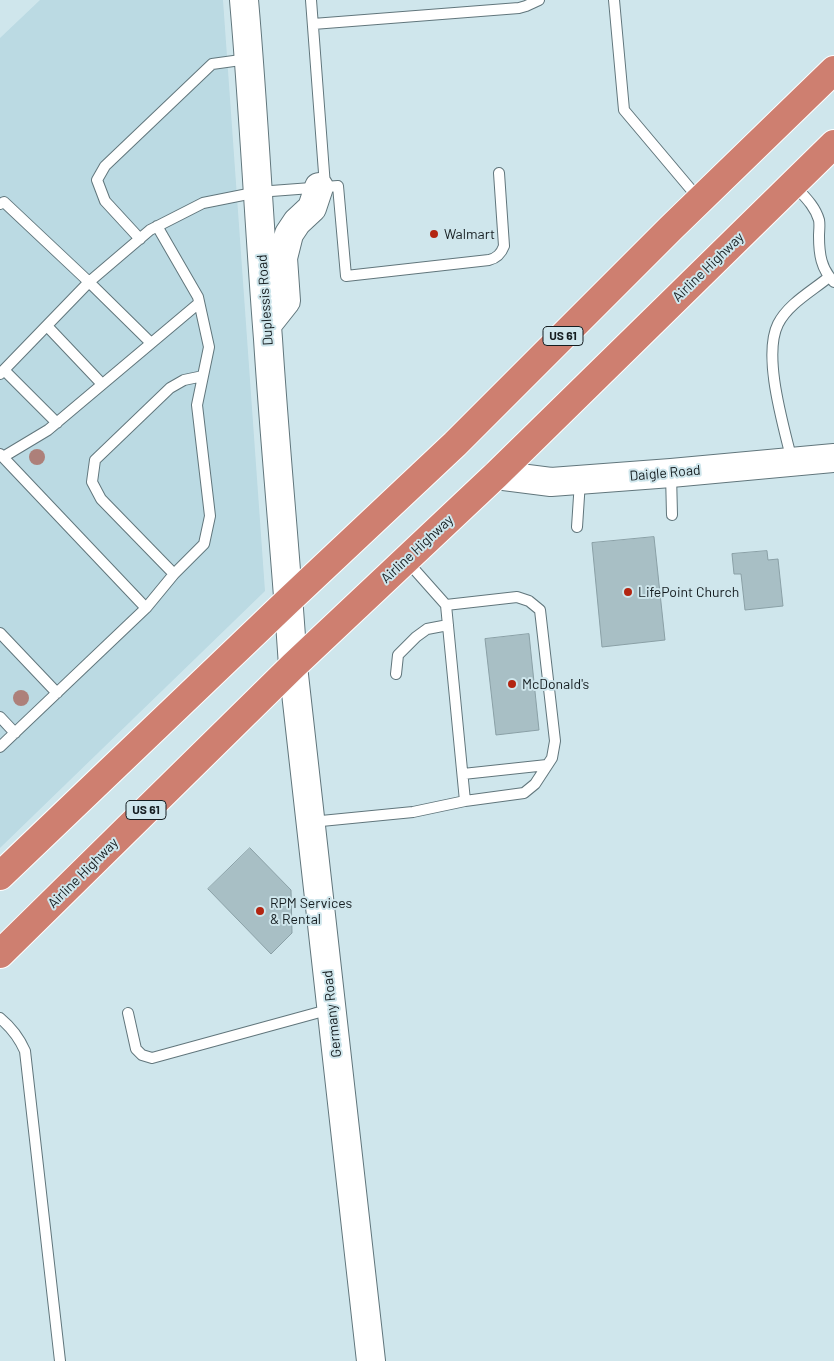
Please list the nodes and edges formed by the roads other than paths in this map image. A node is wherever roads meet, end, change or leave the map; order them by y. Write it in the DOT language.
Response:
graph roads {
  1 [pos="244,0"];
  2 [pos="311,0"];
  3 [pos="539,0"];
  4 [pos="614,0"];
  5 [pos="313,24"];
  6 [pos="250,59"];
  7 [pos="834,70"];
  8 [pos="834,144"];
  9 [pos="499,173"];
  10 [pos="793,184"];
  11 [pos="322,187"];
  12 [pos="258,192"];
  13 [pos="700,200"];
  14 [pos="0,204"];
  15 [pos="157,226"];
  16 [pos="140,239"];
  17 [pos="831,279"];
  18 [pos="89,282"];
  19 [pos="199,303"];
  20 [pos="266,325"];
  21 [pos="47,326"];
  22 [pos="152,343"];
  23 [pos="2,372"];
  24 [pos="203,376"];
  25 [pos="102,384"];
  26 [pos="58,423"];
  27 [pos="2,456"];
  28 [pos="834,458"];
  29 [pos="792,462"];
  30 [pos="671,473"];
  31 [pos="496,475"];
  32 [pos="580,480"];
  33 [pos="672,515"];
  34 [pos="577,527"];
  35 [pos="405,560"];
  36 [pos="174,574"];
  37 [pos="289,600"];
  38 [pos="446,605"];
  39 [pos="146,608"];
  40 [pos="448,625"];
  41 [pos="0,633"];
  42 [pos="293,666"];
  43 [pos="396,674"];
  44 [pos="57,693"];
  45 [pos="0,717"];
  46 [pos="14,733"];
  47 [pos="0,747"];
  48 [pos="547,764"];
  49 [pos="463,774"];
  50 [pos="465,801"];
  51 [pos="311,822"];
  52 [pos="0,876"];
  53 [pos="0,954"];
  54 [pos="332,1009"];
  55 [pos="128,1012"];
  56 [pos="0,1018"];
  57 [pos="60,1361"];
  58 [pos="371,1361"];
  1 -- 6 [label="street, Duplessis Road"];
  2 -- 5 [label="lane"];
  3 -- 5 [label="lane"];
  4 -- 13 [label="lane"];
  5 -- 11 [label="lane"];
  6 -- 12 [label="street, Duplessis Road"];
  6 -- 16 [label="lane"];
  7 -- 13 [label="highway, US 61"];
  8 -- 10 [label="highway, Airline Highway / US 61"];
  9 -- 11 [label="lane"];
  10 -- 17 [label="lane"];
  10 -- 31 [label="highway, Airline Highway / US 61"];
  11 -- 12 [label="lane"];
  11 -- 20 [label="street"];
  12 -- 15 [label="lane"];
  12 -- 20 [label="street, Duplessis Road"];
  13 -- 37 [label="highway, US 61"];
  14 -- 18 [label="lane"];
  15 -- 16 [label="lane"];
  15 -- 19 [label="lane"];
  16 -- 18 [label="lane"];
  17 -- 29 [label="lane"];
  18 -- 21 [label="lane"];
  18 -- 22 [label="lane"];
  19 -- 22 [label="lane"];
  19 -- 24 [label="lane"];
  20 -- 37 [label="street, Duplessis Road"];
  21 -- 23 [label="lane"];
  21 -- 25 [label="lane"];
  22 -- 25 [label="lane"];
  23 -- 26 [label="lane"];
  24 -- 36 [label="lane"];
  24 -- 36 [label="lane"];
  25 -- 26 [label="lane"];
  26 -- 27 [label="lane"];
  27 -- 39 [label="lane"];
  28 -- 29 [label="street, Daigle Road"];
  29 -- 30 [label="street, Daigle Road"];
  30 -- 32 [label="street, Daigle Road"];
  30 -- 33 [label="lane"];
  31 -- 32 [label="street, Daigle Road"];
  31 -- 35 [label="highway, Airline Highway / US 61"];
  32 -- 34 [label="lane"];
  35 -- 38 [label="lane"];
  35 -- 42 [label="highway, Airline Highway / US 61"];
  36 -- 39 [label="lane"];
  37 -- 42 [label="street, Duplessis Road"];
  37 -- 52 [label="highway, US 61"];
  38 -- 40 [label="lane"];
  38 -- 48 [label="lane"];
  39 -- 44 [label="lane"];
  40 -- 43 [label="lane"];
  40 -- 49 [label="lane"];
  41 -- 44 [label="lane"];
  42 -- 51 [label="street, Germany Road"];
  42 -- 53 [label="highway, Airline Highway / US 61"];
  44 -- 46 [label="lane"];
  45 -- 46 [label="lane"];
  46 -- 47 [label="lane"];
  48 -- 49 [label="lane"];
  48 -- 50 [label="lane"];
  49 -- 50 [label="lane"];
  50 -- 51 [label="lane"];
  51 -- 54 [label="street, Germany Road"];
  54 -- 55 [label="lane"];
  54 -- 58 [label="street, Germany Road"];
  56 -- 57 [label="lane"];
}
